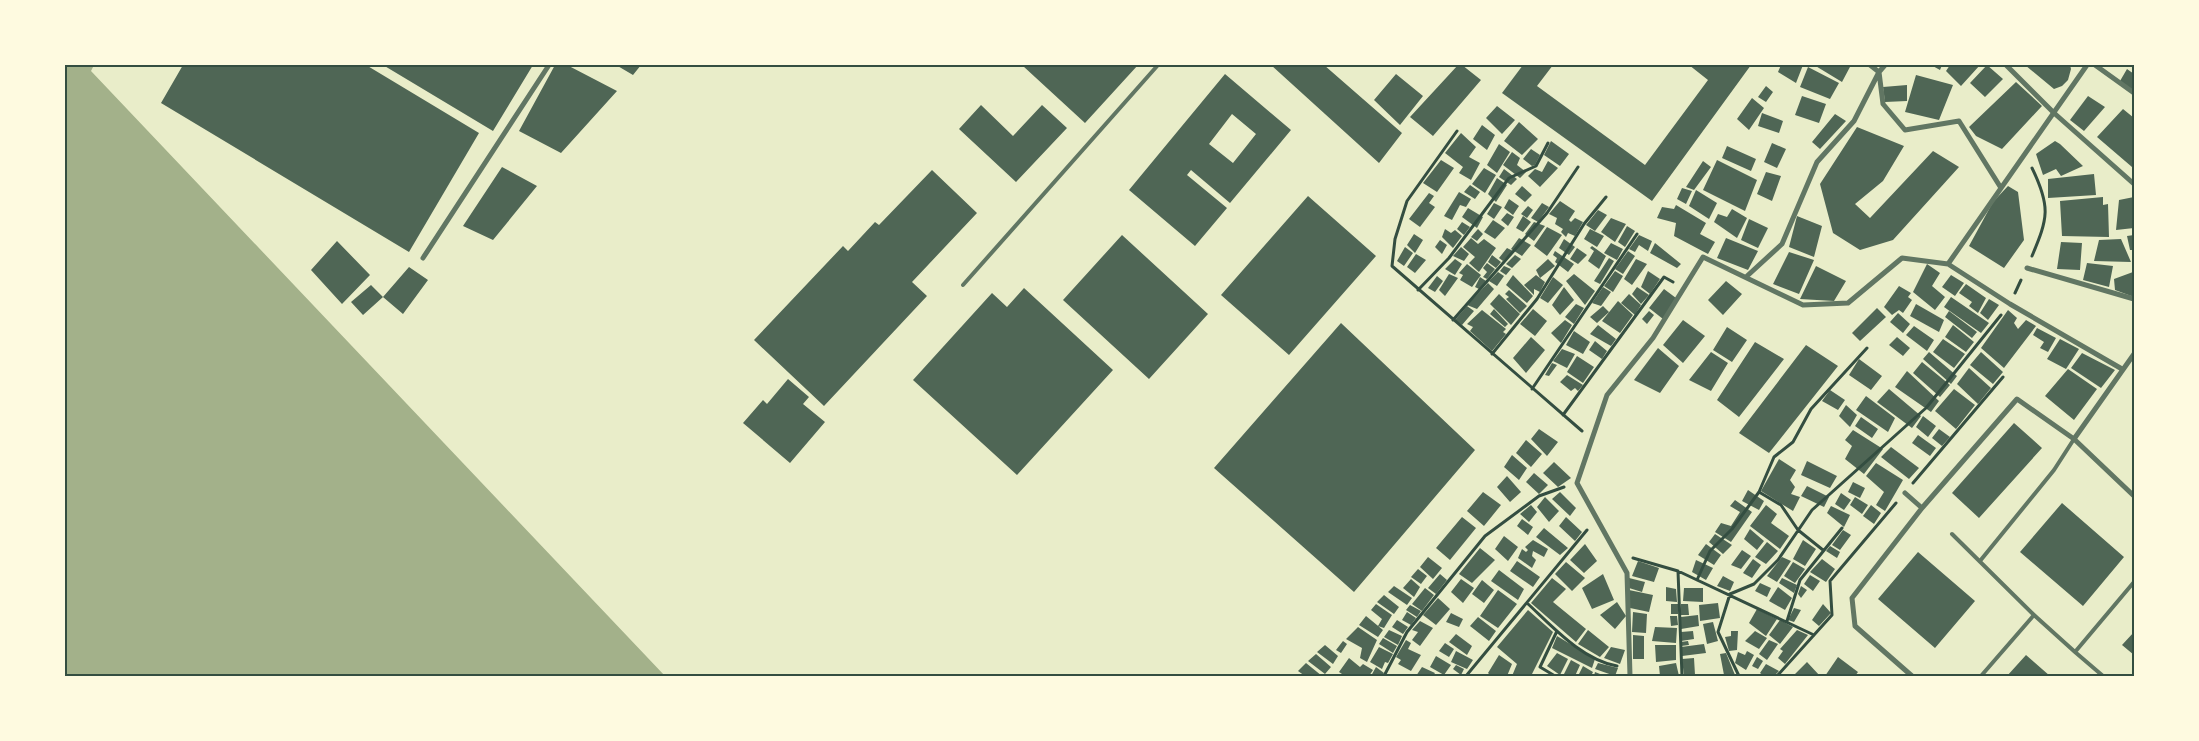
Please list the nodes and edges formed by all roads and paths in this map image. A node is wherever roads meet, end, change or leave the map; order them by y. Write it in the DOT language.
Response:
graph roads {
  1 [pos="549,65"];
  2 [pos="1158,65"];
  3 [pos="1870,65"];
  4 [pos="1886,65"];
  5 [pos="2006,65"];
  6 [pos="2087,65"];
  7 [pos="2094,65"];
  8 [pos="1879,72"];
  9 [pos="2134,93"];
  10 [pos="2054,113"];
  11 [pos="1457,131"];
  12 [pos="1548,143"];
  13 [pos="2025,154"];
  14 [pos="1578,168"];
  15 [pos="2134,174"];
  16 [pos="2128,180"];
  17 [pos="2134,184"];
  18 [pos="2001,188"];
  19 [pos="1606,197"];
  20 [pos="1636,234"];
  21 [pos="423,258"];
  22 [pos="1948,264"];
  23 [pos="2027,268"];
  24 [pos="1746,277"];
  25 [pos="963,285"];
  26 [pos="1684,288"];
  27 [pos="1418,290"];
  28 [pos="2134,299"];
  29 [pos="2010,304"];
  30 [pos="1452,320"];
  31 [pos="1867,348"];
  32 [pos="1492,354"];
  33 [pos="2134,354"];
  34 [pos="2122,368"];
  35 [pos="2003,377"];
  36 [pos="1532,389"];
  37 [pos="1563,415"];
  38 [pos="2074,439"];
  39 [pos="1592,440"];
  40 [pos="1577,483"];
  41 [pos="1759,492"];
  42 [pos="1905,493"];
  43 [pos="2134,496"];
  44 [pos="1922,508"];
  45 [pos="1597,519"];
  46 [pos="1842,528"];
  47 [pos="1798,530"];
  48 [pos="1952,534"];
  49 [pos="1822,550"];
  50 [pos="1615,552"];
  51 [pos="1980,561"];
  52 [pos="1678,571"];
  53 [pos="1697,580"];
  54 [pos="2134,582"];
  55 [pos="1730,594"];
  56 [pos="1526,603"];
  57 [pos="2034,615"];
  58 [pos="1787,621"];
  59 [pos="1557,631"];
  60 [pos="1814,635"];
  61 [pos="2075,652"];
  62 [pos="1630,668"];
  63 [pos="1384,676"];
  64 [pos="1466,676"];
  65 [pos="1555,676"];
  66 [pos="1630,676"];
  67 [pos="1682,676"];
  68 [pos="1739,676"];
  69 [pos="1777,676"];
  70 [pos="1912,676"];
  71 [pos="1981,676"];
  72 [pos="2103,676"];
  1 -- 21 [label="street"];
  2 -- 25 [label="lane"];
  3 -- 8 [label="street"];
  4 -- 8 [label="street"];
  5 -- 10 [label="street"];
  6 -- 10 [label="street"];
  7 -- 9 [label="street"];
  8 -- 18 [label="street"];
  8 -- 24 [label="street"];
  10 -- 13 [label="street"];
  10 -- 16 [label="street"];
  11 -- 27 [label="path"];
  12 -- 27 [label="path"];
  13 -- 18 [label="street"];
  13 -- 23 [label="path"];
  14 -- 30 [label="path"];
  15 -- 16 [label="street"];
  16 -- 17 [label="street"];
  18 -- 22 [label="street"];
  19 -- 32 [label="path"];
  20 -- 36 [label="path"];
  22 -- 24 [label="street"];
  22 -- 29 [label="street"];
  23 -- 28 [label="street"];
  23 -- 29 [label="path"];
  24 -- 26 [label="street"];
  26 -- 37 [label="path"];
  26 -- 39 [label="street"];
  27 -- 30 [label="path"];
  29 -- 34 [label="street"];
  29 -- 47 [label="path"];
  30 -- 32 [label="path"];
  31 -- 41 [label="path"];
  32 -- 36 [label="path"];
  33 -- 34 [label="street"];
  34 -- 38 [label="street"];
  35 -- 42 [label="path"];
  36 -- 37 [label="path"];
  37 -- 39 [label="path"];
  38 -- 43 [label="street"];
  38 -- 44 [label="street"];
  38 -- 51 [label="lane"];
  39 -- 40 [label="street"];
  40 -- 45 [label="street"];
  40 -- 63 [label="path"];
  41 -- 47 [label="path"];
  41 -- 53 [label="path"];
  42 -- 44 [label="street"];
  42 -- 60 [label="path"];
  44 -- 70 [label="street"];
  45 -- 50 [label="street"];
  45 -- 56 [label="path"];
  46 -- 49 [label="path"];
  47 -- 49 [label="path"];
  47 -- 55 [label="path"];
  48 -- 51 [label="lane"];
  49 -- 58 [label="path"];
  50 -- 52 [label="path"];
  50 -- 62 [label="street"];
  51 -- 57 [label="lane"];
  52 -- 53 [label="path"];
  52 -- 67 [label="path"];
  53 -- 55 [label="path"];
  54 -- 61 [label="lane"];
  55 -- 58 [label="path"];
  55 -- 68 [label="path"];
  56 -- 59 [label="path"];
  56 -- 64 [label="path"];
  57 -- 61 [label="lane"];
  57 -- 71 [label="lane"];
  58 -- 60 [label="path"];
  59 -- 62 [label="path"];
  59 -- 65 [label="path"];
  60 -- 69 [label="path"];
  61 -- 72 [label="lane"];
  62 -- 66 [label="street"];
}
